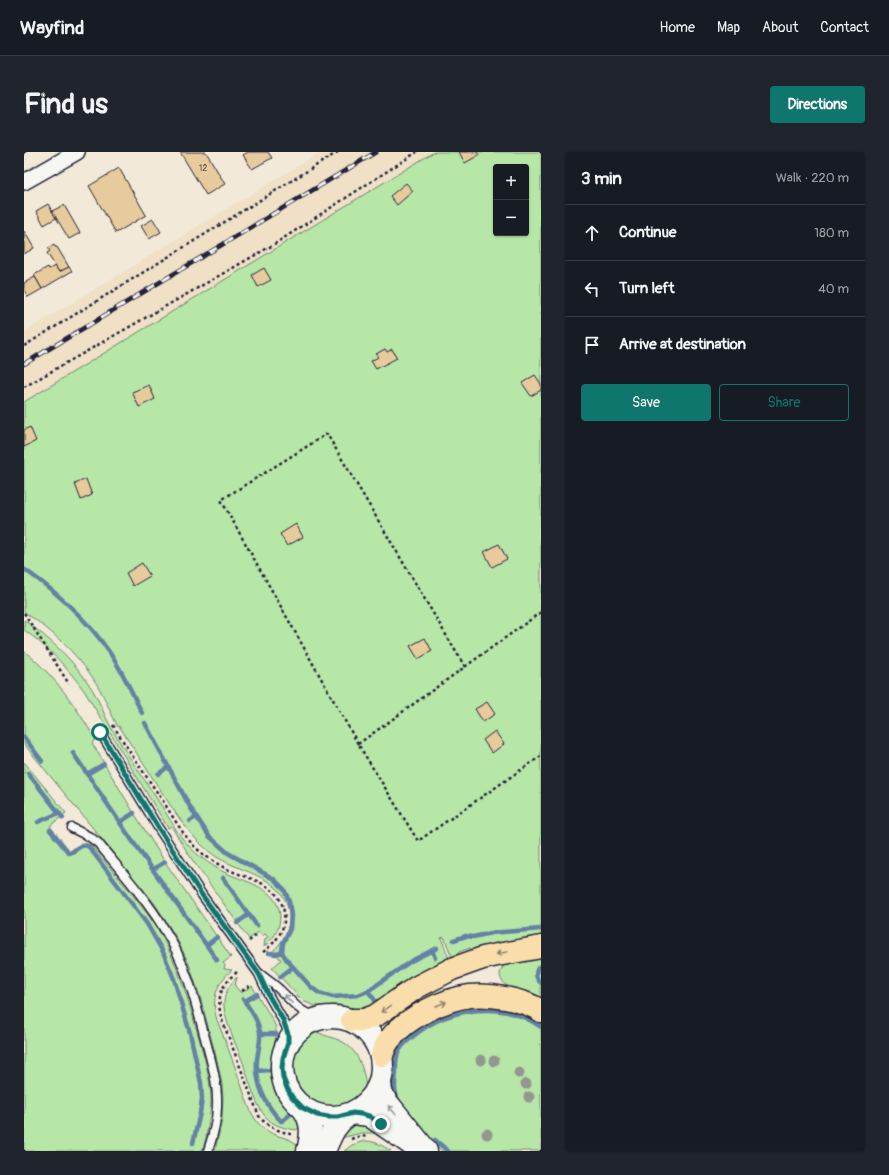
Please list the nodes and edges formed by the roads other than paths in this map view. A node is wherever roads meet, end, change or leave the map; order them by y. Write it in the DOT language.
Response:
graph roads {
  1 [pos="77,152"];
  2 [pos="59,156"];
  3 [pos="24,182"];
  4 [pos="100,732"];
  5 [pos="72,828"];
  6 [pos="541,947"];
  7 [pos="259,974"];
  8 [pos="541,1011"];
  9 [pos="321,1018"];
  10 [pos="352,1020"];
  11 [pos="288,1043"];
  12 [pos="382,1055"];
  13 [pos="380,1082"];
  14 [pos="303,1108"];
  15 [pos="351,1114"];
  16 [pos="317,1147"];
  17 [pos="208,1151"];
  18 [pos="422,1151"];
  19 [pos="426,1151"];
  1 -- 2 [label="street"];
  2 -- 3 [label="street"];
  4 -- 7 [label="lane"];
  5 -- 17 [label="lane"];
  6 -- 10 [label="highway, one-way"];
  9 -- 7 [label="lane, one-way"];
  7 -- 11 [label="lane"];
  12 -- 8 [label="highway, one-way"];
  9 -- 10 [label="main road"];
  9 -- 11 [label="main road"];
  10 -- 12 [label="main road"];
  11 -- 14 [label="main road"];
  12 -- 13 [label="main road"];
  13 -- 15 [label="main road"];
  19 -- 13 [label="main road, one-way"];
  14 -- 15 [label="main road"];
  14 -- 16 [label="main road"];
  15 -- 16 [label="main road"];
  15 -- 18 [label="main road"];
}
